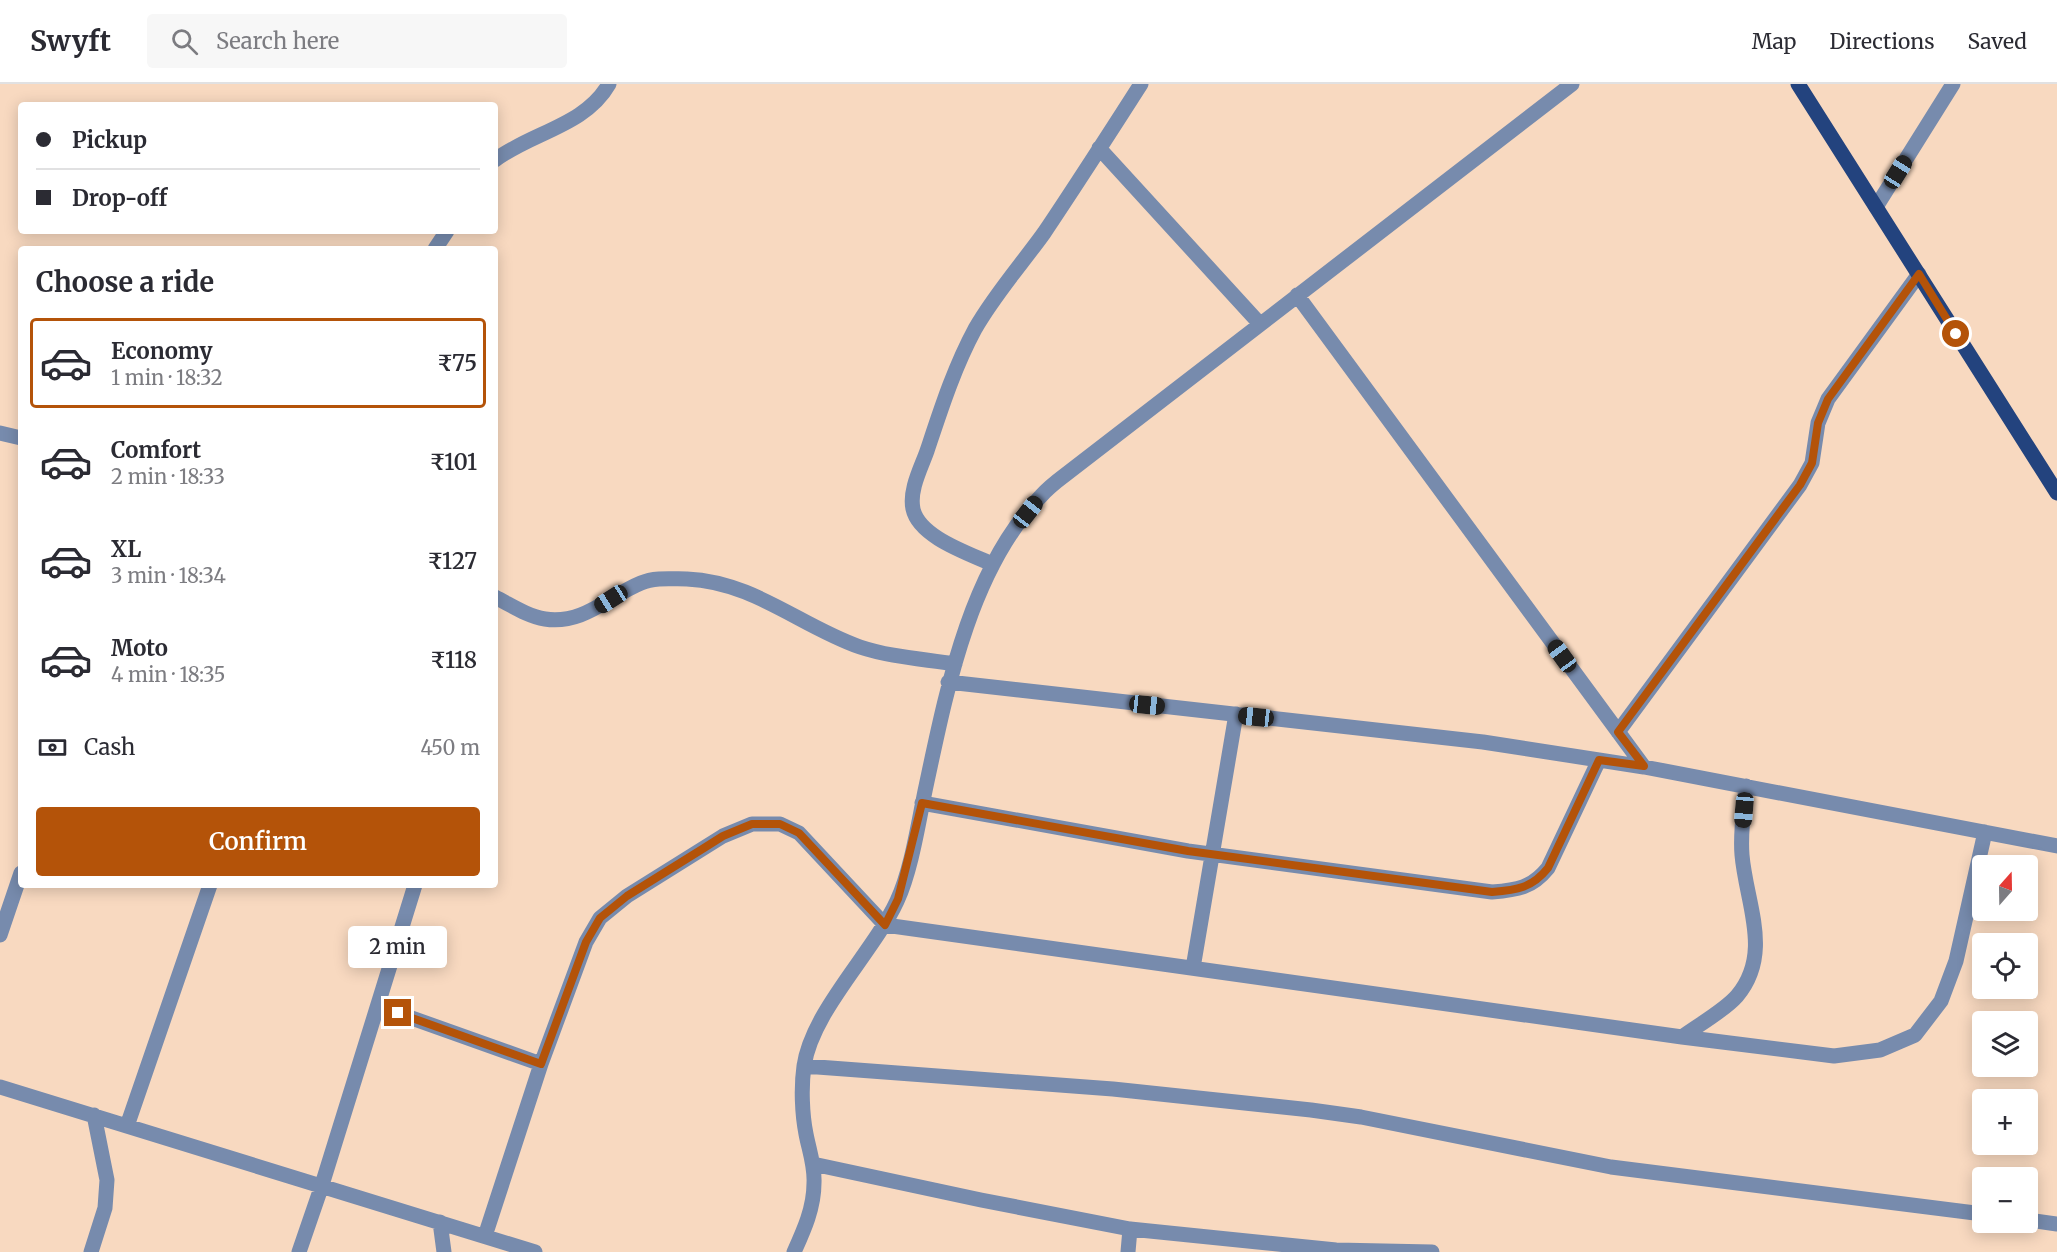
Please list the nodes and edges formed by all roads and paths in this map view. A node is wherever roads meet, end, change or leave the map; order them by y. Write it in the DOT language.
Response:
graph roads {
  1 [pos="609,84"];
  2 [pos="1141,84"];
  3 [pos="1572,84"];
  4 [pos="1798,84"];
  5 [pos="1953,84"];
  6 [pos="1099,148"];
  7 [pos="498,158"];
  8 [pos="1876,207"];
  9 [pos="1919,274"];
  10 [pos="1297,295"];
  11 [pos="1260,324"];
  12 [pos="0,433"];
  13 [pos="18,437"];
  14 [pos="2057,493"];
  15 [pos="992,564"];
  16 [pos="498,599"];
  17 [pos="955,664"];
  18 [pos="948,682"];
  19 [pos="1236,714"];
  20 [pos="1618,732"];
  21 [pos="1599,760"];
  22 [pos="1644,766"];
  23 [pos="1746,786"];
  24 [pos="922,803"];
  25 [pos="1985,832"];
  26 [pos="2057,846"];
  27 [pos="1213,854"];
  28 [pos="18,882"];
  29 [pos="209,888"];
  30 [pos="414,888"];
  31 [pos="885,925"];
  32 [pos="0,935"];
  33 [pos="1193,968"];
  34 [pos="378,1006"];
  35 [pos="1682,1037"];
  36 [pos="541,1064"];
  37 [pos="804,1066"];
  38 [pos="0,1087"];
  39 [pos="94,1115"];
  40 [pos="127,1126"];
  41 [pos="813,1164"];
  42 [pos="321,1188"];
  43 [pos="1972,1213"];
  44 [pos="2038,1221"];
  45 [pos="440,1222"];
  46 [pos="2057,1224"];
  47 [pos="1130,1229"];
  48 [pos="485,1236"];
  49 [pos="91,1252"];
  50 [pos="299,1252"];
  51 [pos="444,1252"];
  52 [pos="535,1252"];
  53 [pos="794,1252"];
  54 [pos="1128,1252"];
  55 [pos="1432,1252"];
  1 -- 7 [label="street"];
  2 -- 6 [label="street"];
  3 -- 10 [label="street"];
  4 -- 8 [label="main road"];
  5 -- 8 [label="street"];
  6 -- 11 [label="street"];
  6 -- 15 [label="street"];
  8 -- 9 [label="main road"];
  9 -- 14 [label="main road"];
  9 -- 20 [label="street"];
  10 -- 11 [label="street"];
  10 -- 20 [label="street"];
  11 -- 15 [label="street"];
  12 -- 13 [label="street"];
  15 -- 17 [label="street"];
  16 -- 17 [label="street"];
  17 -- 18 [label="street"];
  18 -- 19 [label="street"];
  18 -- 24 [label="street"];
  19 -- 21 [label="street"];
  19 -- 27 [label="street"];
  20 -- 22 [label="street"];
  21 -- 22 [label="street"];
  21 -- 27 [label="street"];
  22 -- 23 [label="street"];
  23 -- 25 [label="street"];
  23 -- 35 [label="street"];
  24 -- 27 [label="street"];
  24 -- 31 [label="street"];
  25 -- 26 [label="street"];
  25 -- 35 [label="street"];
  27 -- 33 [label="street"];
  28 -- 32 [label="street"];
  29 -- 40 [label="street"];
  30 -- 34 [label="street"];
  31 -- 33 [label="street"];
  31 -- 36 [label="street"];
  31 -- 37 [label="street"];
  33 -- 35 [label="street"];
  34 -- 36 [label="street"];
  34 -- 42 [label="street"];
  36 -- 48 [label="street"];
  37 -- 41 [label="street"];
  37 -- 43 [label="street"];
  38 -- 39 [label="street"];
  39 -- 40 [label="street"];
  39 -- 49 [label="street"];
  40 -- 42 [label="street"];
  41 -- 47 [label="street"];
  41 -- 53 [label="street"];
  42 -- 45 [label="street"];
  42 -- 50 [label="street"];
  44 -- 46 [label="street"];
  45 -- 48 [label="street"];
  45 -- 51 [label="street"];
  47 -- 54 [label="street"];
  47 -- 55 [label="street"];
  48 -- 52 [label="street"];
}
